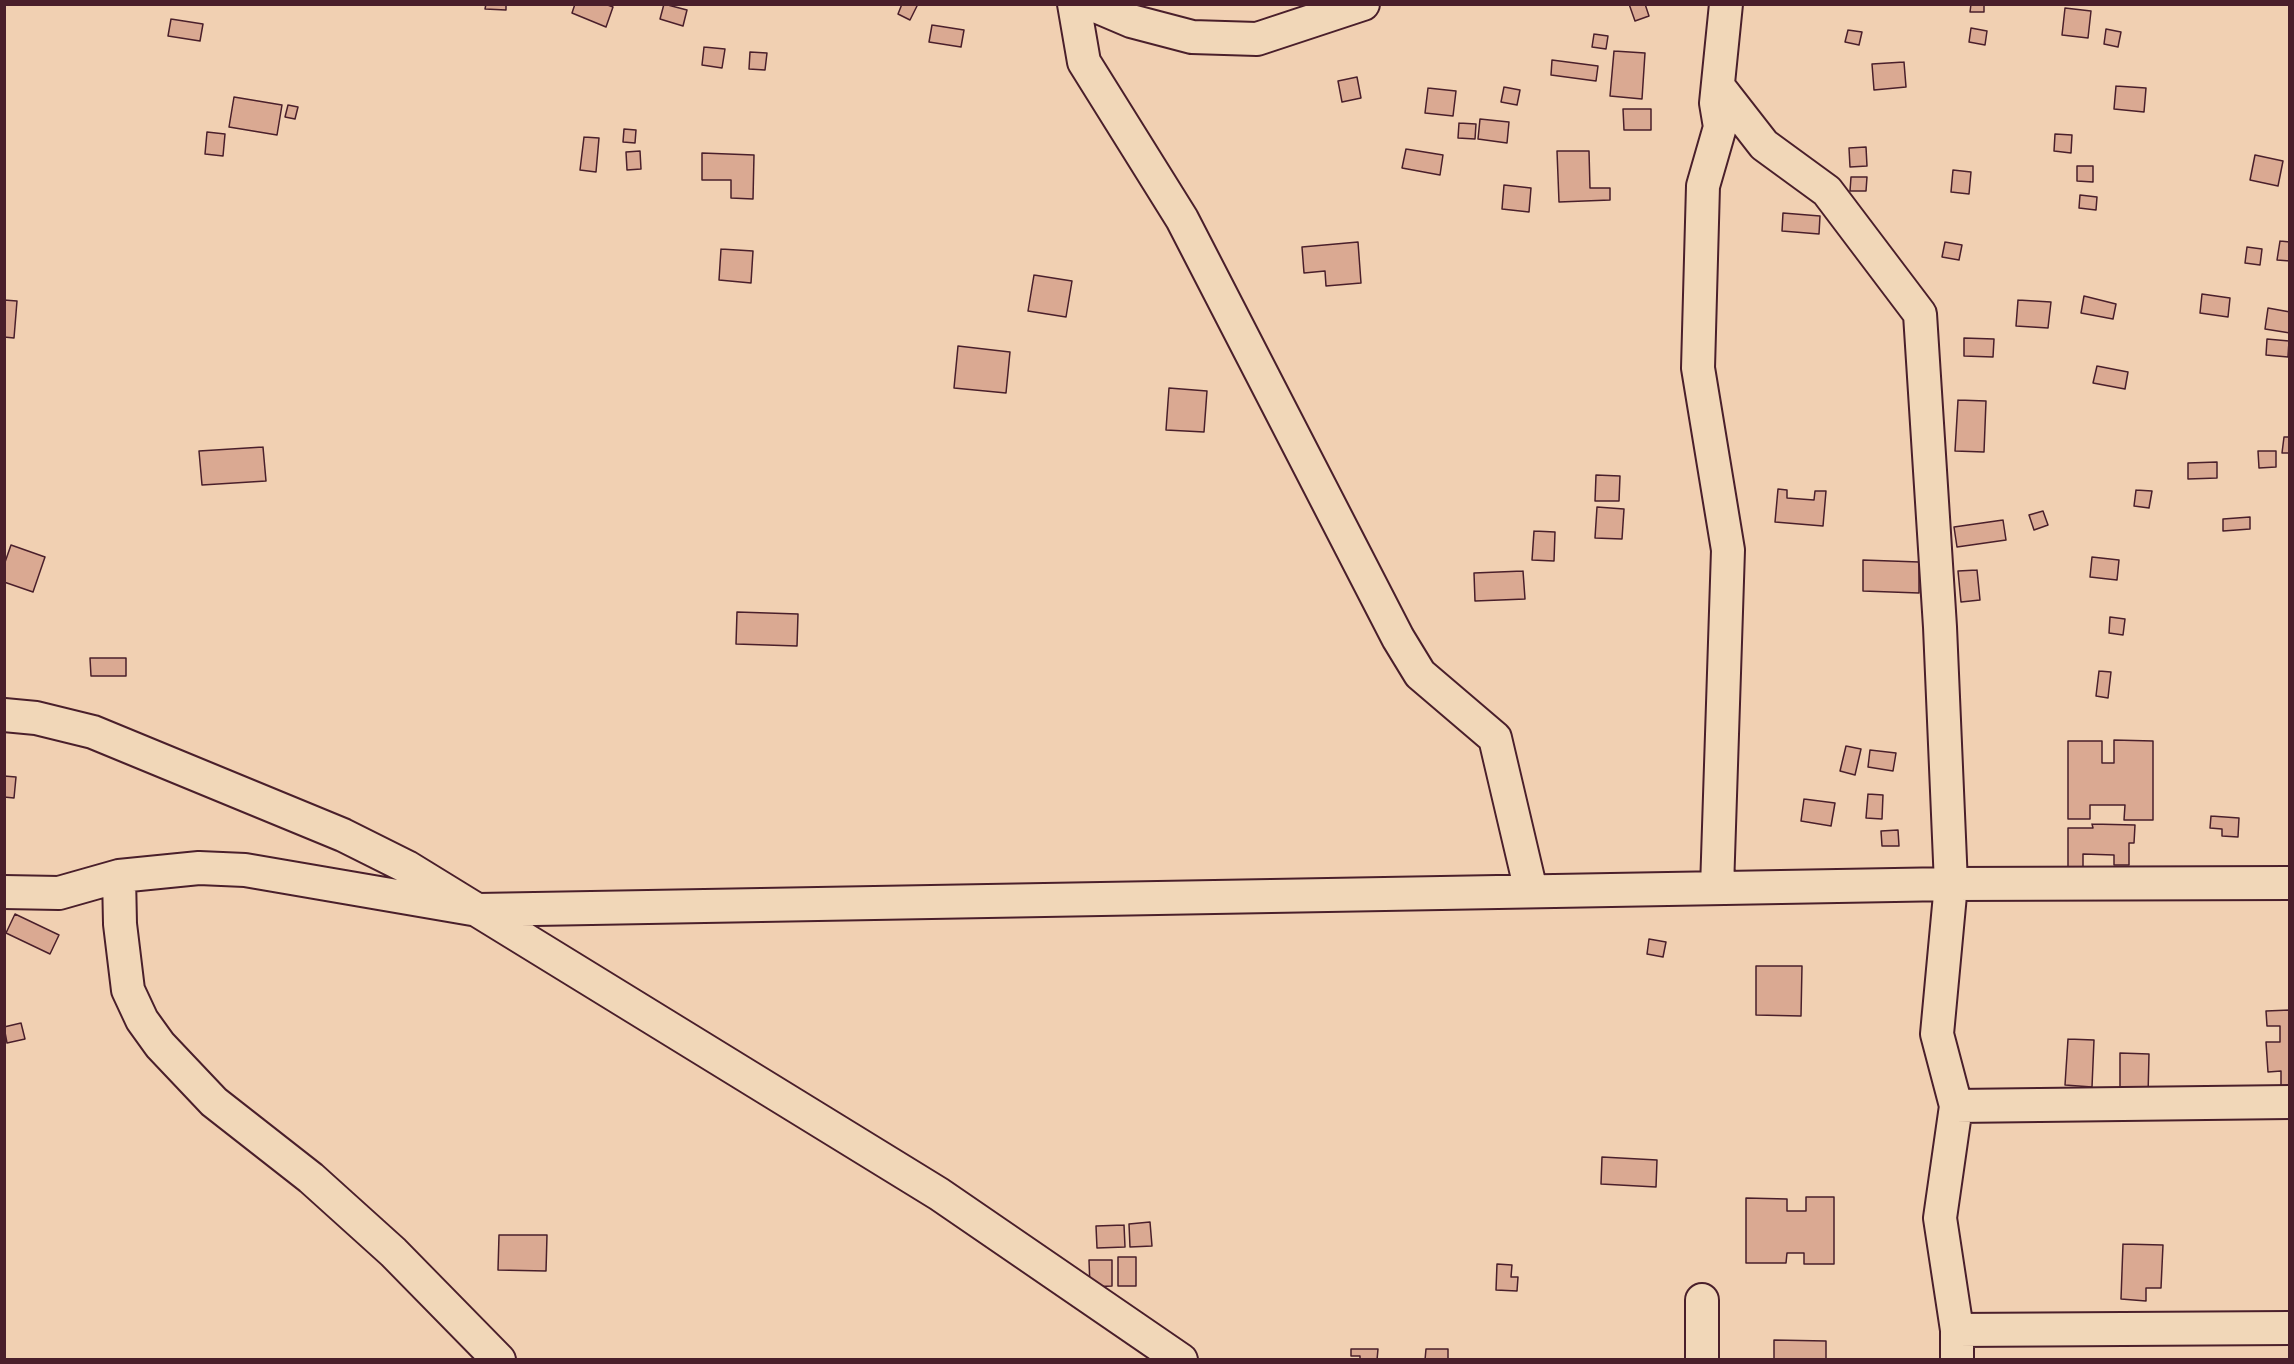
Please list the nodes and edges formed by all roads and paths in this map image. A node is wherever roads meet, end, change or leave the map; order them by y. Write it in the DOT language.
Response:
graph roads {
  1 [pos="1074,4"];
  2 [pos="1090,4"];
  3 [pos="1362,4"];
  4 [pos="1726,4"];
  5 [pos="1718,86"];
  6 [pos="4,715"];
  7 [pos="119,876"];
  8 [pos="2289,883"];
  9 [pos="1951,884"];
  10 [pos="1718,888"];
  11 [pos="1531,891"];
  12 [pos="4,892"];
  13 [pos="478,910"];
  14 [pos="2289,1102"];
  15 [pos="1956,1106"];
  16 [pos="1702,1300"];
  17 [pos="2289,1328"];
  18 [pos="1957,1345"];
  19 [pos="500,1359"];
  20 [pos="1181,1359"];
  21 [pos="1702,1359"];
  1 -- 11 [label="street"];
  2 -- 3 [label="street"];
  4 -- 5 [label="street"];
  5 -- 9 [label="street"];
  5 -- 10 [label="street"];
  6 -- 13 [label="street"];
  7 -- 12 [label="street"];
  7 -- 13 [label="street"];
  7 -- 19 [label="street"];
  8 -- 9 [label="street"];
  9 -- 10 [label="street"];
  9 -- 15 [label="street"];
  10 -- 11 [label="street"];
  11 -- 13 [label="street"];
  13 -- 20 [label="street"];
  14 -- 15 [label="street"];
  15 -- 18 [label="street"];
  16 -- 21 [label="street"];
  17 -- 18 [label="street"];
}
